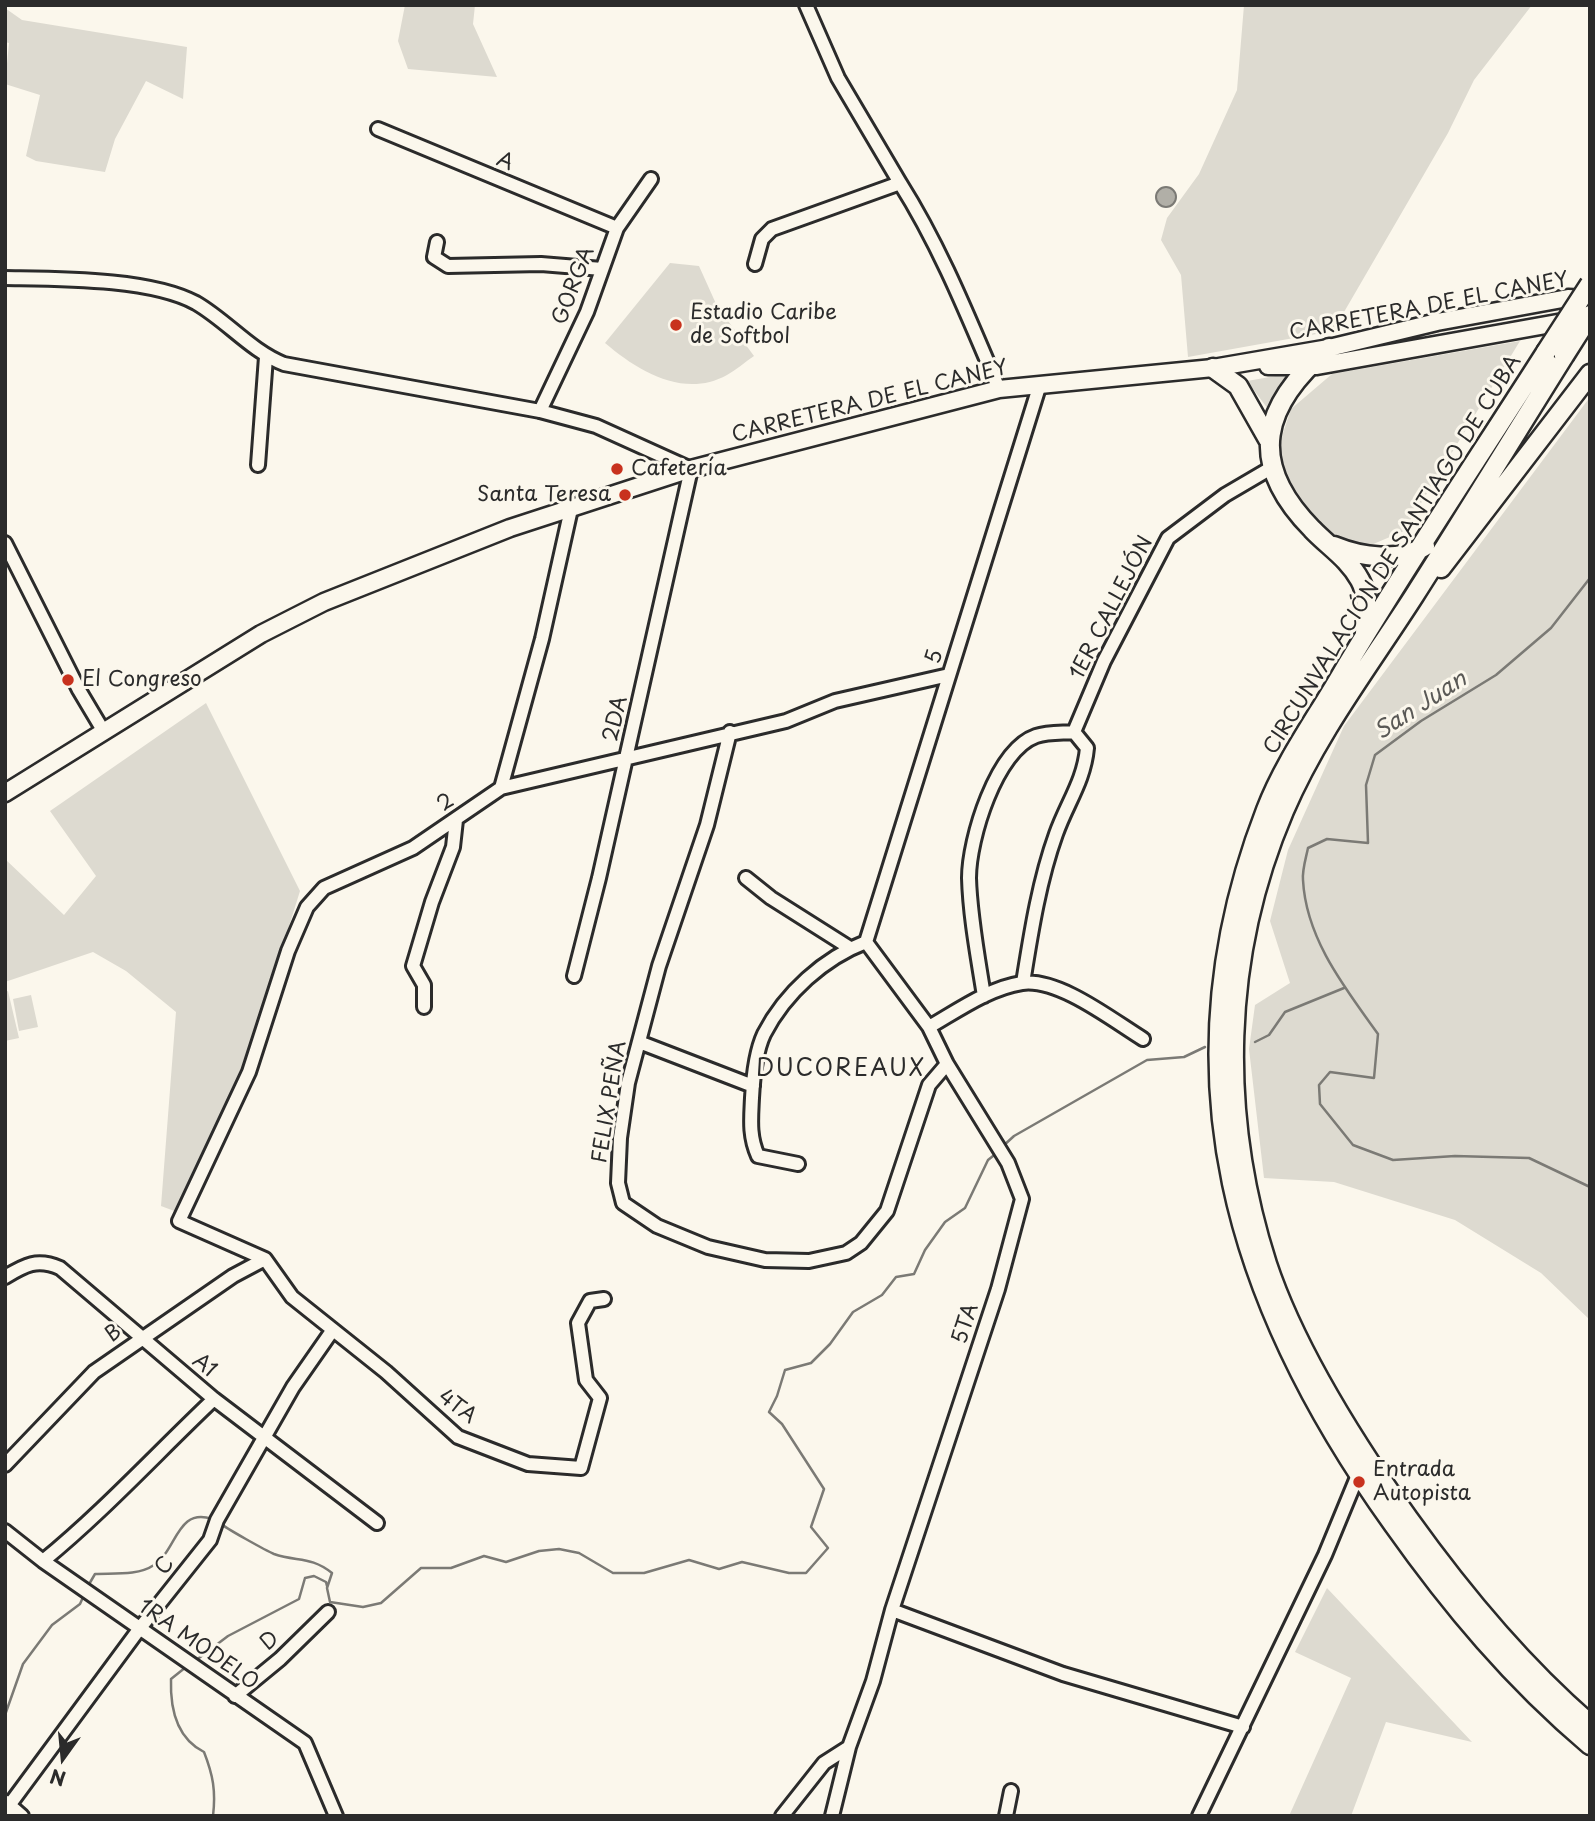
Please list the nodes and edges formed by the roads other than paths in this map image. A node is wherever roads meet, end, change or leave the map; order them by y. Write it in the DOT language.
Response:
graph roads {
  1 [pos="806,5"];
  2 [pos="378,129"];
  3 [pos="651,179"];
  4 [pos="900,183"];
  5 [pos="617,229"];
  6 [pos="437,242"];
  7 [pos="755,264"];
  8 [pos="602,269"];
  9 [pos="7,278"];
  10 [pos="1590,284"];
  11 [pos="5,291"];
  12 [pos="1590,299"];
  13 [pos="1590,316"];
  14 [pos="1329,348"];
  15 [pos="267,357"];
  16 [pos="1234,365"];
  17 [pos="1312,367"];
  18 [pos="1213,368"];
  19 [pos="1590,374"];
  20 [pos="1040,384"];
  21 [pos="999,389"];
  22 [pos="540,411"];
  23 [pos="1268,439"];
  24 [pos="258,465"];
  25 [pos="1270,468"];
  26 [pos="691,469"];
  27 [pos="571,509"];
  28 [pos="1462,519"];
  29 [pos="1433,528"];
  30 [pos="5,542"];
  31 [pos="1331,544"];
  32 [pos="1420,549"];
  33 [pos="1395,556"];
  34 [pos="1414,596"];
  35 [pos="1365,636"];
  36 [pos="949,676"];
  37 [pos="104,732"];
  38 [pos="730,732"];
  39 [pos="1074,732"];
  40 [pos="627,758"];
  41 [pos="501,788"];
  42 [pos="5,793"];
  43 [pos="456,820"];
  44 [pos="746,878"];
  45 [pos="866,942"];
  46 [pos="850,948"];
  47 [pos="574,976"];
  48 [pos="1023,983"];
  49 [pos="984,996"];
  50 [pos="424,1007"];
  51 [pos="929,1027"];
  52 [pos="1143,1039"];
  53 [pos="639,1042"];
  54 [pos="947,1064"];
  55 [pos="753,1086"];
  56 [pos="798,1164"];
  57 [pos="265,1259"];
  58 [pos="5,1278"];
  59 [pos="604,1299"];
  60 [pos="332,1331"];
  61 [pos="140,1339"];
  62 [pos="214,1399"];
  63 [pos="263,1438"];
  64 [pos="5,1465"];
  65 [pos="1367,1473"];
  66 [pos="377,1523"];
  67 [pos="5,1531"];
  68 [pos="43,1561"];
  69 [pos="892,1610"];
  70 [pos="328,1612"];
  71 [pos="140,1628"];
  72 [pos="235,1696"];
  73 [pos="1590,1724"];
  74 [pos="1243,1727"];
  75 [pos="1590,1745"];
  76 [pos="849,1746"];
  77 [pos="1011,1791"];
  78 [pos="7,1806"];
  79 [pos="22,1816"];
  80 [pos="336,1816"];
  81 [pos="782,1816"];
  82 [pos="832,1816"];
  83 [pos="1006,1816"];
  84 [pos="1199,1816"];
  1 -- 4 [label="street"];
  2 -- 5 [label="street, A"];
  3 -- 5 [label="street, GORGA"];
  4 -- 7 [label="street"];
  4 -- 21 [label="street"];
  5 -- 8 [label="street, GORGA"];
  6 -- 8 [label="street"];
  8 -- 22 [label="street, GORGA"];
  9 -- 11 [label="street"];
  9 -- 15 [label="street"];
  10 -- 29 [label="highway, CIRCUNVALACIÓN DE SANTIAGO DE CUBA, bridge"];
  12 -- 14 [label="main road, CARRETERA DE EL CANEY"];
  13 -- 17 [label="main road, CARRETERA DE EL CANEY"];
  13 -- 28 [label="highway, CIRCUNVALACIÓN DE SANTIAGO DE CUBA, bridge"];
  14 -- 16 [label="main road, CARRETERA DE EL CANEY"];
  14 -- 17 [label="highway"];
  15 -- 22 [label="street"];
  15 -- 24 [label="street"];
  16 -- 17 [label="main road, CARRETERA DE EL CANEY"];
  16 -- 18 [label="main road, CARRETERA DE EL CANEY"];
  17 -- 23 [label="highway"];
  18 -- 20 [label="main road, CARRETERA DE EL CANEY"];
  18 -- 23 [label="highway"];
  19 -- 34 [label="highway"];
  20 -- 21 [label="main road, CARRETERA DE EL CANEY"];
  20 -- 36 [label="street, 5"];
  21 -- 26 [label="main road, CARRETERA DE EL CANEY"];
  22 -- 26 [label="street"];
  23 -- 25 [label="highway"];
  25 -- 31 [label="highway"];
  25 -- 39 [label="street, 1ER CALLEJÓN"];
  26 -- 27 [label="main road, CARRETERA DE EL CANEY"];
  26 -- 40 [label="street, 2DA"];
  27 -- 37 [label="main road, CARRETERA DE EL CANEY"];
  27 -- 41 [label="street"];
  28 -- 32 [label="highway"];
  28 -- 34 [label="highway, CIRCUNVALACIÓN DE SANTIAGO DE CUBA"];
  29 -- 32 [label="highway, CIRCUNVALACIÓN DE SANTIAGO DE CUBA"];
  29 -- 33 [label="highway"];
  30 -- 37 [label="street"];
  31 -- 33 [label="highway"];
  31 -- 35 [label="highway"];
  32 -- 33 [label="highway"];
  32 -- 35 [label="highway, CIRCUNVALACIÓN DE SANTIAGO DE CUBA"];
  34 -- 65 [label="highway, CIRCUNVALACIÓN DE SANTIAGO DE CUBA"];
  35 -- 65 [label="highway, CIRCUNVALACIÓN DE SANTIAGO DE CUBA"];
  36 -- 38 [label="street, 2"];
  36 -- 45 [label="street, 5"];
  37 -- 42 [label="main road, CARRETERA DE EL CANEY"];
  38 -- 40 [label="street, 2"];
  38 -- 53 [label="street, FELIX PEÑA"];
  39 -- 48 [label="street"];
  39 -- 49 [label="street"];
  40 -- 41 [label="street, 2"];
  40 -- 47 [label="street, 2DA"];
  41 -- 43 [label="street, 2"];
  43 -- 50 [label="street"];
  43 -- 57 [label="street, 2"];
  44 -- 46 [label="street"];
  45 -- 46 [label="street"];
  45 -- 51 [label="street, 5TA"];
  46 -- 55 [label="street"];
  48 -- 49 [label="street"];
  48 -- 52 [label="street"];
  49 -- 51 [label="street"];
  51 -- 54 [label="street, 5TA"];
  53 -- 54 [label="street, FELIX PEÑA"];
  53 -- 55 [label="street"];
  54 -- 69 [label="street, 5TA"];
  55 -- 56 [label="street"];
  57 -- 60 [label="street, 4TA"];
  57 -- 61 [label="street, B"];
  58 -- 61 [label="street, A1"];
  59 -- 60 [label="street, 4TA"];
  60 -- 63 [label="street, C"];
  61 -- 62 [label="street, A1"];
  61 -- 64 [label="street, B"];
  62 -- 63 [label="street, A1"];
  62 -- 68 [label="street"];
  63 -- 66 [label="street, A1"];
  63 -- 71 [label="street, C"];
  65 -- 73 [label="highway, CIRCUNVALACIÓN DE SANTIAGO DE CUBA"];
  65 -- 74 [label="street"];
  65 -- 75 [label="highway, CIRCUNVALACIÓN DE SANTIAGO DE CUBA"];
  67 -- 68 [label="street, 1RA MODELO"];
  68 -- 71 [label="street, 1RA MODELO"];
  69 -- 74 [label="street"];
  69 -- 76 [label="street, 5TA"];
  70 -- 72 [label="street, D"];
  71 -- 72 [label="street, 1RA MODELO"];
  71 -- 78 [label="street, C"];
  72 -- 80 [label="street, 1RA MODELO"];
  74 -- 84 [label="street"];
  76 -- 81 [label="street"];
  76 -- 82 [label="street, 5TA"];
  77 -- 83 [label="street"];
  78 -- 79 [label="street"];
}
